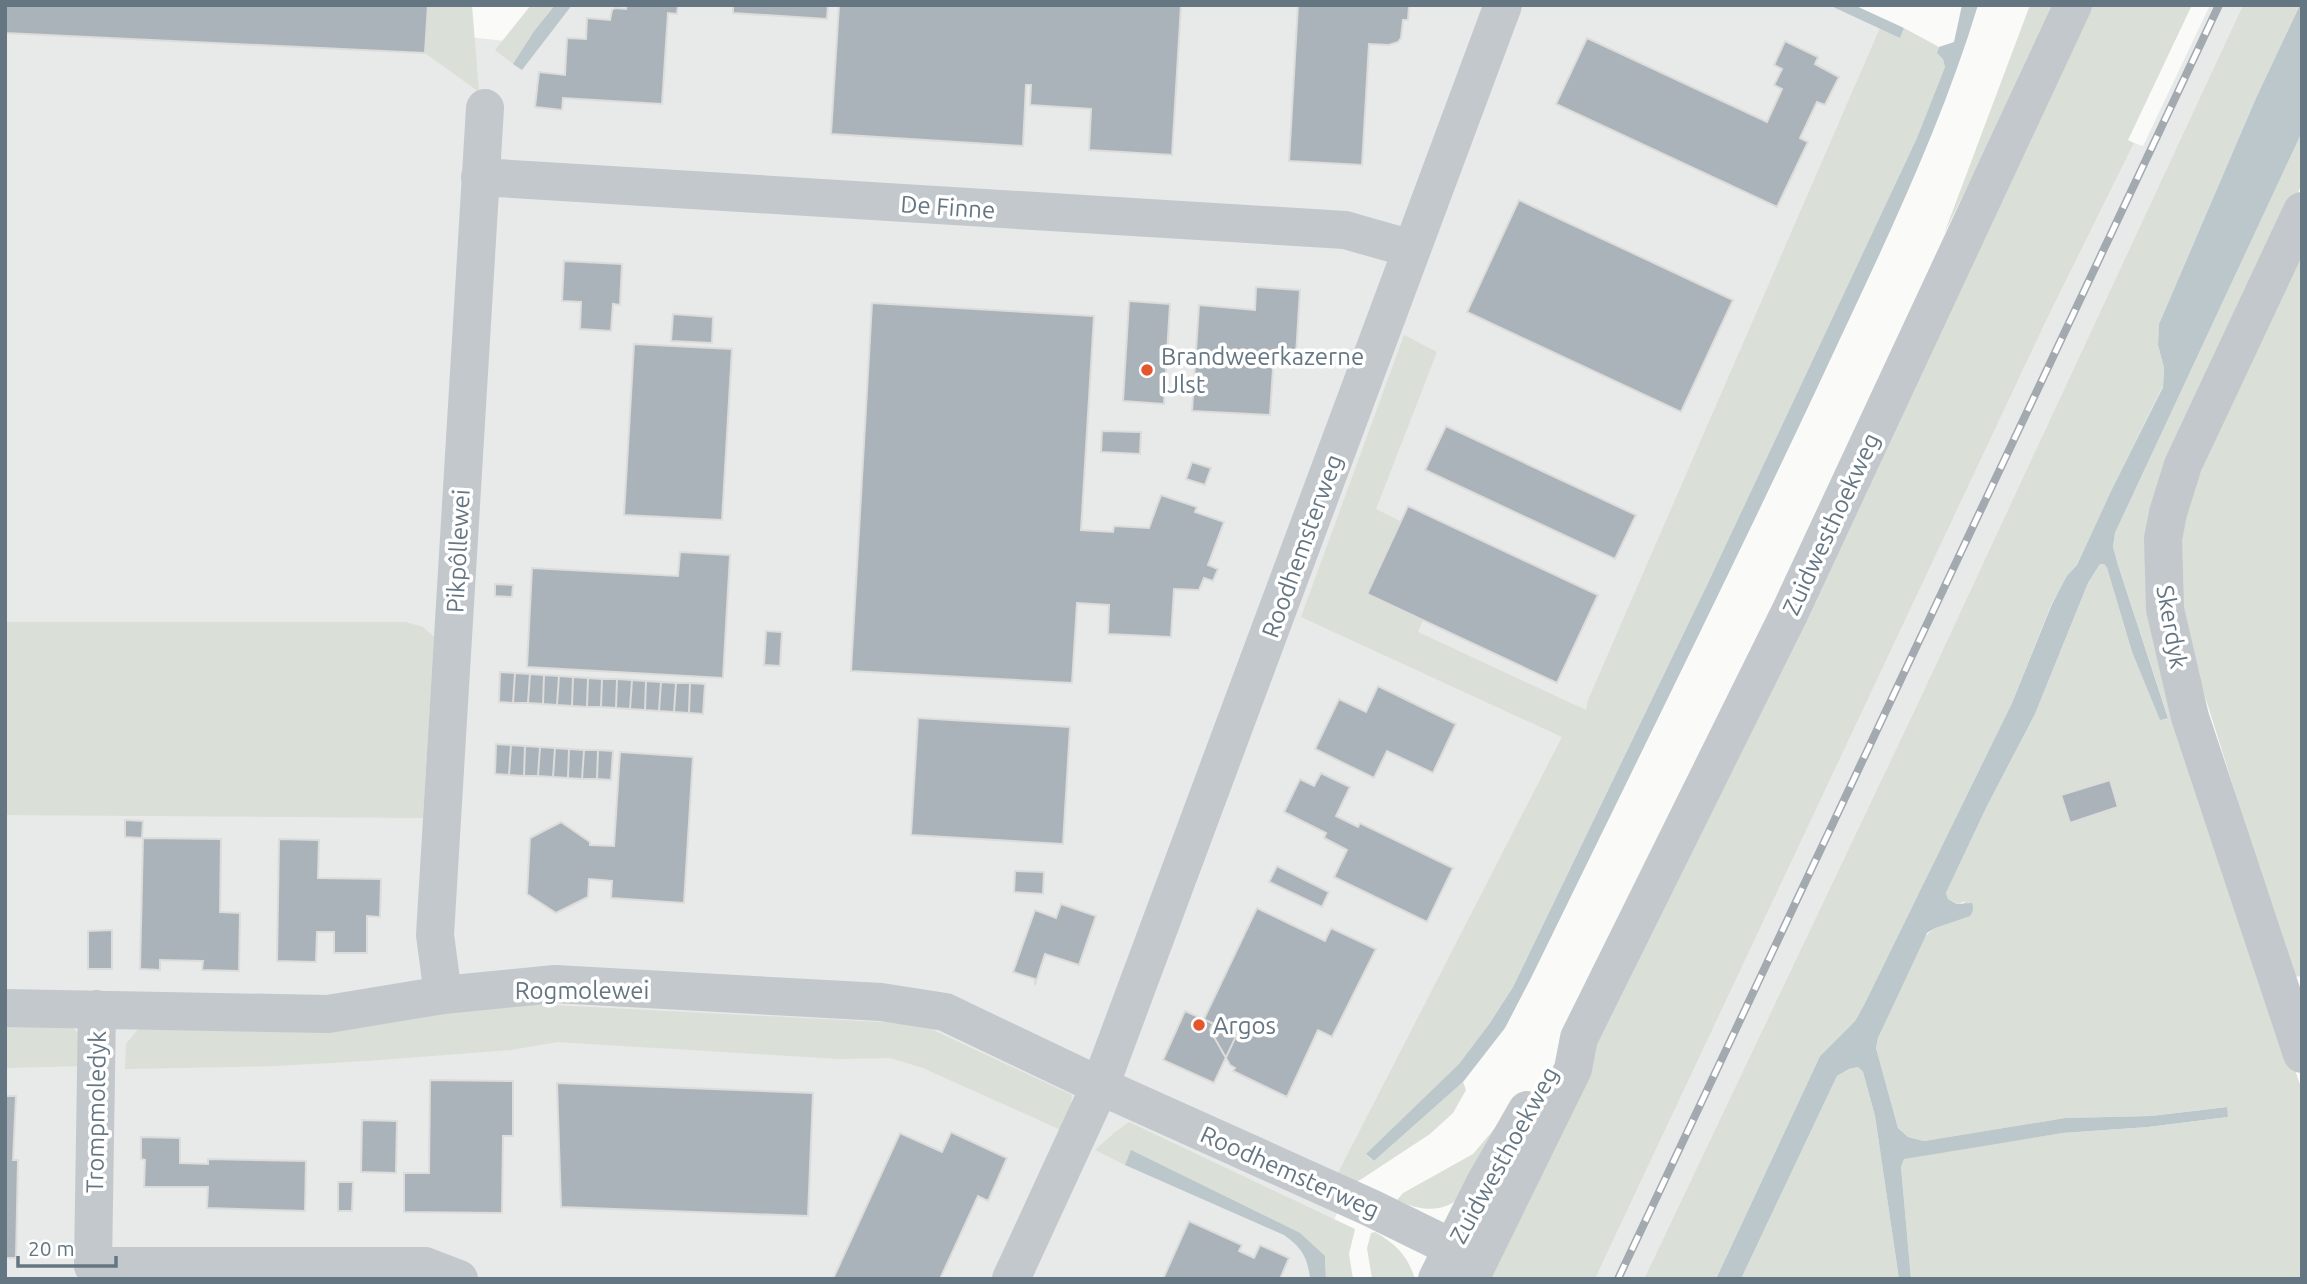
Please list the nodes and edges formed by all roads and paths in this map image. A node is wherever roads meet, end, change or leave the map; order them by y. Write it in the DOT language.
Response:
graph roads {
  1 [pos="1503,5"];
  2 [pos="2073,5"];
  3 [pos="485,108"];
  4 [pos="480,177"];
  5 [pos="2302,211"];
  6 [pos="1412,249"];
  7 [pos="443,995"];
  8 [pos="5,1009"];
  9 [pos="97,1009"];
  10 [pos="2302,1054"];
  11 [pos="1100,1086"];
  12 [pos="1460,1266"];
  13 [pos="459,1279"];
  14 [pos="1010,1279"];
  1 -- 6 [label="street, Roodhemsterweg"];
  2 -- 12 [label="street, Zuidwesthoekweg"];
  3 -- 4 [label="street, Pikpôllewei"];
  4 -- 6 [label="street, De Finne"];
  4 -- 7 [label="street, Pikpôllewei"];
  5 -- 10 [label="street, Skerdyk"];
  6 -- 11 [label="street, Roodhemsterweg"];
  7 -- 9 [label="street, Rogmolewei"];
  7 -- 11 [label="street, Rogmolewei"];
  8 -- 9 [label="street, Rogmolewei"];
  9 -- 13 [label="street, Trompmoledyk"];
  11 -- 12 [label="street, Roodhemsterweg"];
  11 -- 14 [label="street, Roodhemsterweg"];
}
